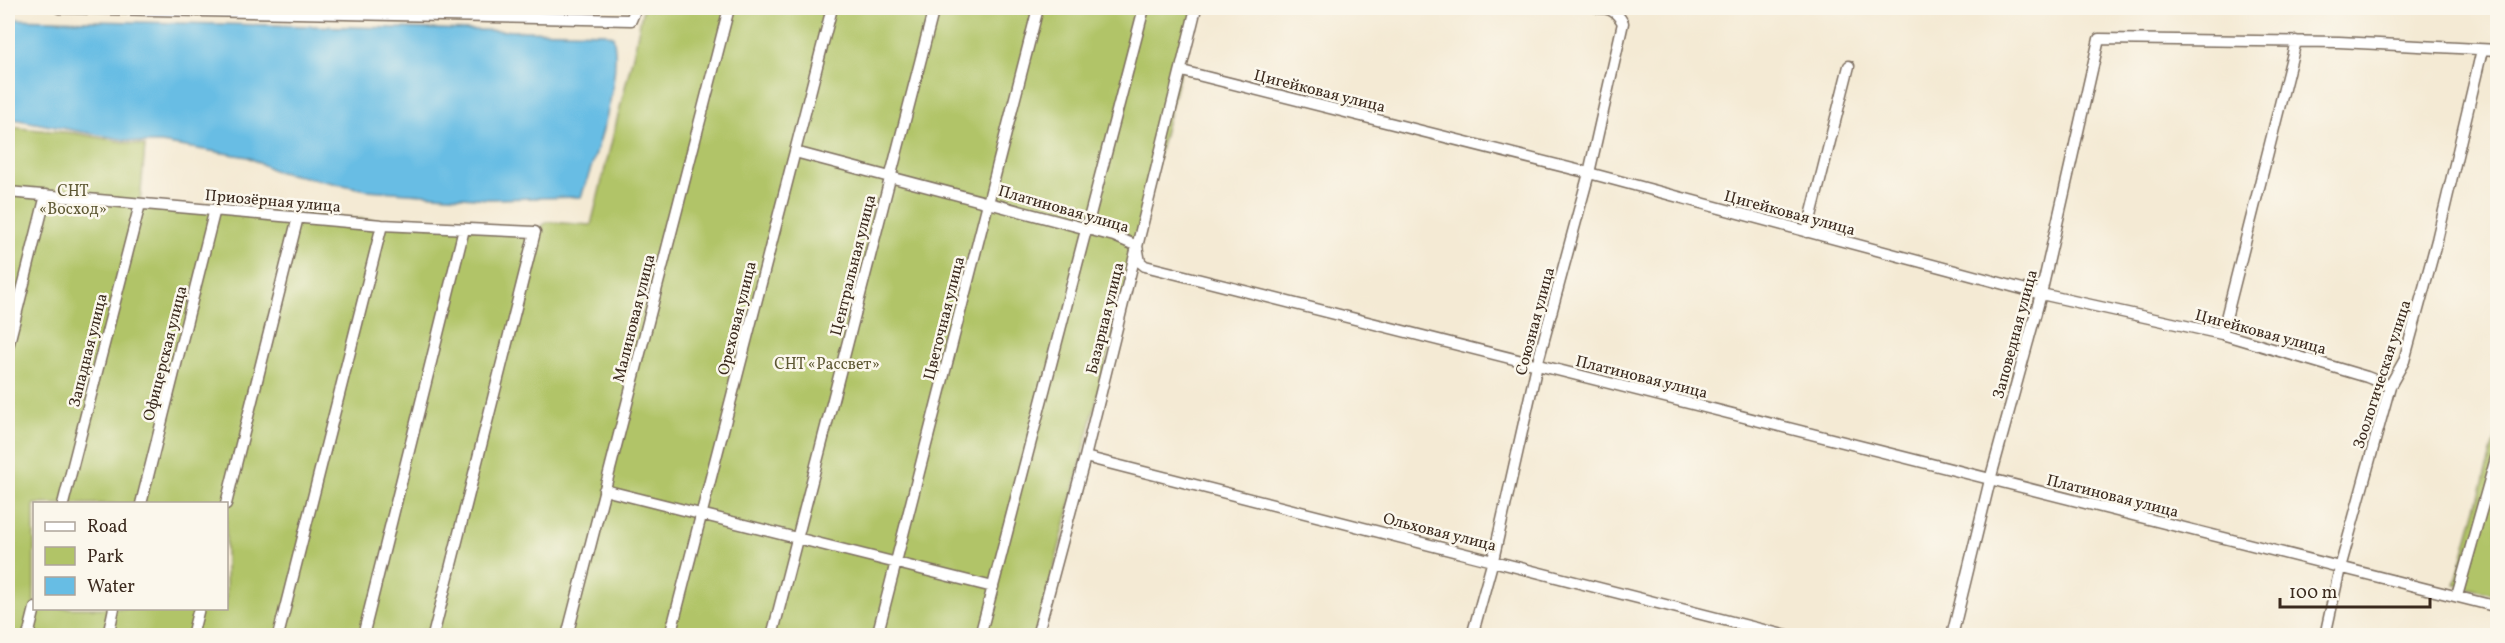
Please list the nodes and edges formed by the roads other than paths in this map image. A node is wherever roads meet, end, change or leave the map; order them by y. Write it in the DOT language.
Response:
graph roads {
  1 [pos="59,8"];
  2 [pos="636,8"];
  3 [pos="729,8"];
  4 [pos="832,8"];
  5 [pos="934,8"];
  6 [pos="1038,8"];
  7 [pos="1144,8"];
  8 [pos="1196,8"];
  9 [pos="1598,8"];
  10 [pos="2296,41"];
  11 [pos="2482,50"];
  12 [pos="2498,50"];
  13 [pos="1849,66"];
  14 [pos="1182,71"];
  15 [pos="795,152"];
  16 [pos="1588,173"];
  17 [pos="890,178"];
  18 [pos="8,192"];
  19 [pos="46,195"];
  20 [pos="988,202"];
  21 [pos="140,204"];
  22 [pos="215,209"];
  23 [pos="298,217"];
  24 [pos="382,225"];
  25 [pos="1086,228"];
  26 [pos="464,229"];
  27 [pos="1807,232"];
  28 [pos="1137,246"];
  29 [pos="2041,294"];
  30 [pos="2222,334"];
  31 [pos="8,346"];
  32 [pos="1537,365"];
  33 [pos="2390,386"];
  34 [pos="2498,452"];
  35 [pos="1085,457"];
  36 [pos="1990,480"];
  37 [pos="604,490"];
  38 [pos="2485,495"];
  39 [pos="2498,498"];
  40 [pos="64,502"];
  41 [pos="142,502"];
  42 [pos="227,502"];
  43 [pos="701,515"];
  44 [pos="796,539"];
  45 [pos="1493,560"];
  46 [pos="896,563"];
  47 [pos="2340,568"];
  48 [pos="993,587"];
  49 [pos="2457,596"];
  50 [pos="2498,607"];
  51 [pos="35,610"];
  52 [pos="114,610"];
  53 [pos="199,610"];
  54 [pos="28,636"];
  55 [pos="108,636"];
  56 [pos="192,636"];
  57 [pos="278,636"];
  58 [pos="363,636"];
  59 [pos="433,636"];
  60 [pos="567,636"];
  61 [pos="670,636"];
  62 [pos="772,636"];
  63 [pos="877,636"];
  64 [pos="980,636"];
  65 [pos="1037,636"];
  66 [pos="1472,636"];
  67 [pos="1787,636"];
  68 [pos="1952,636"];
  69 [pos="2325,636"];
  1 -- 2 [label="street"];
  3 -- 37 [label="street, Малиновая улица"];
  4 -- 15 [label="street, Ореховая улица"];
  5 -- 17 [label="street, Центральная улица"];
  6 -- 20 [label="street, Цветочная улица"];
  7 -- 25 [label="street"];
  8 -- 14 [label="street, Базарная улица"];
  9 -- 16 [label="street, Союзная улица"];
  10 -- 11 [label="street"];
  10 -- 29 [label="street, Заповедная улица"];
  10 -- 30 [label="street"];
  11 -- 12 [label="street"];
  11 -- 33 [label="street, Зоологическая улица"];
  13 -- 27 [label="street"];
  14 -- 16 [label="street, Цигейковая улица"];
  14 -- 28 [label="street, Базарная улица"];
  15 -- 17 [label="street, Платиновая улица"];
  15 -- 43 [label="street, Ореховая улица"];
  16 -- 27 [label="street, Цигейковая улица"];
  16 -- 32 [label="street, Союзная улица"];
  17 -- 20 [label="street, Платиновая улица"];
  17 -- 44 [label="street, Центральная улица"];
  18 -- 19 [label="street, Приозёрная улица"];
  19 -- 21 [label="street, Приозёрная улица"];
  19 -- 31 [label="street"];
  20 -- 25 [label="street, Платиновая улица"];
  20 -- 46 [label="street, Цветочная улица"];
  21 -- 22 [label="street, Приозёрная улица"];
  21 -- 40 [label="street, Западная улица"];
  22 -- 23 [label="street, Приозёрная улица"];
  22 -- 41 [label="street, Офицерская улица"];
  23 -- 24 [label="street, Приозёрная улица"];
  23 -- 42 [label="street"];
  24 -- 26 [label="street, Приозёрная улица"];
  24 -- 57 [label="street"];
  25 -- 28 [label="street, Платиновая улица"];
  25 -- 48 [label="street"];
  26 -- 58 [label="street"];
  26 -- 59 [label="street, Приозёрная улица"];
  27 -- 29 [label="street, Цигейковая улица"];
  28 -- 32 [label="street, Платиновая улица"];
  28 -- 35 [label="street, Базарная улица"];
  29 -- 30 [label="street, Цигейковая улица"];
  29 -- 36 [label="street, Заповедная улица"];
  30 -- 33 [label="street, Цигейковая улица"];
  32 -- 36 [label="street, Платиновая улица"];
  32 -- 45 [label="street, Союзная улица"];
  33 -- 47 [label="street, Зоологическая улица"];
  34 -- 38 [label="street"];
  35 -- 45 [label="street, Ольховая улица"];
  35 -- 65 [label="street, Базарная улица"];
  36 -- 47 [label="street, Платиновая улица"];
  36 -- 68 [label="street, Заповедная улица"];
  37 -- 43 [label="street"];
  37 -- 60 [label="street, Малиновая улица"];
  38 -- 39 [label="street"];
  38 -- 49 [label="street"];
  43 -- 44 [label="street"];
  43 -- 61 [label="street, Ореховая улица"];
  44 -- 46 [label="street"];
  44 -- 62 [label="street, Центральная улица"];
  45 -- 66 [label="street, Союзная улица"];
  45 -- 67 [label="street, Ольховая улица"];
  46 -- 48 [label="street"];
  46 -- 63 [label="street, Цветочная улица"];
  47 -- 49 [label="street, Платиновая улица"];
  47 -- 69 [label="street, Зоологическая улица"];
  48 -- 64 [label="street"];
  49 -- 50 [label="street, Платиновая улица"];
  51 -- 54 [label="street"];
  52 -- 55 [label="street"];
  53 -- 56 [label="street"];
}
